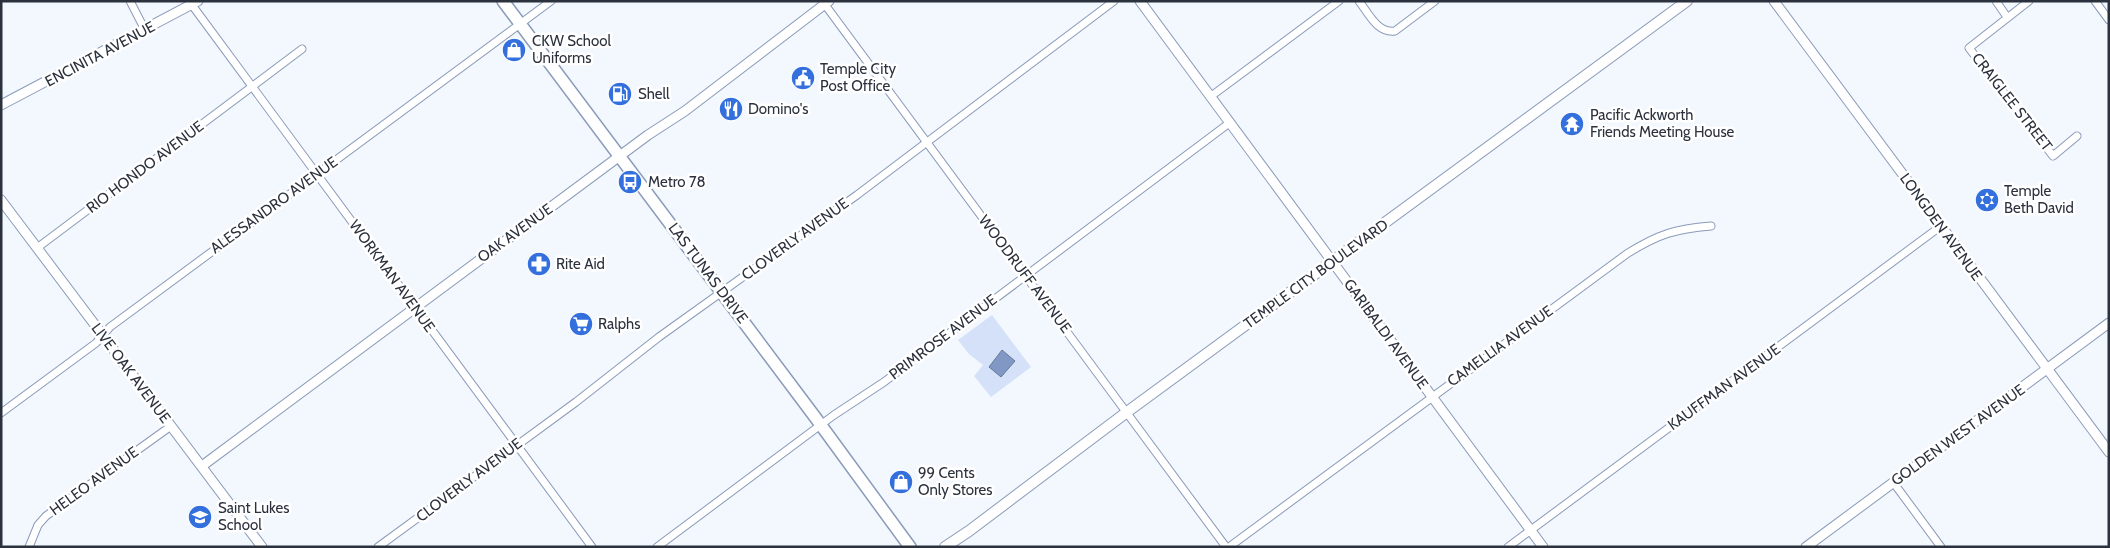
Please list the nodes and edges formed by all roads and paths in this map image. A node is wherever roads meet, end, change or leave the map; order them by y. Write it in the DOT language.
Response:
graph roads {
  1 [pos="130,1"];
  2 [pos="503,1"];
  3 [pos="550,1"];
  4 [pos="1114,1"];
  5 [pos="1140,1"];
  6 [pos="1338,1"];
  7 [pos="1359,1"];
  8 [pos="1435,1"];
  9 [pos="1687,1"];
  10 [pos="1774,1"];
  11 [pos="1996,1"];
  12 [pos="2029,1"];
  13 [pos="2095,1"];
  14 [pos="826,2"];
  15 [pos="195,3"];
  16 [pos="2007,17"];
  17 [pos="2109,20"];
  18 [pos="520,24"];
  19 [pos="145,30"];
  20 [pos="302,49"];
  21 [pos="252,87"];
  22 [pos="1210,97"];
  23 [pos="1,105"];
  24 [pos="1228,124"];
  25 [pos="2077,136"];
  26 [pos="927,141"];
  27 [pos="620,156"];
  28 [pos="316,173"];
  29 [pos="1,200"];
  30 [pos="1711,226"];
  31 [pos="1941,226"];
  32 [pos="37,248"];
  33 [pos="1332,262"];
  34 [pos="1026,274"];
  35 [pos="722,292"];
  36 [pos="415,308"];
  37 [pos="2109,323"];
  38 [pos="102,334"];
  39 [pos="2047,369"];
  40 [pos="1432,396"];
  41 [pos="1127,412"];
  42 [pos="1,413"];
  43 [pos="822,425"];
  44 [pos="171,426"];
  45 [pos="516,445"];
  46 [pos="2109,452"];
  47 [pos="202,466"];
  48 [pos="1893,482"];
  49 [pos="1531,530"];
  50 [pos="29,547"];
  51 [pos="262,547"];
  52 [pos="378,547"];
  53 [pos="592,547"];
  54 [pos="657,547"];
  55 [pos="910,547"];
  56 [pos="945,547"];
  57 [pos="1227,547"];
  58 [pos="1508,547"];
  59 [pos="1543,547"];
  60 [pos="1806,547"];
  61 [pos="1941,547"];
  1 -- 19 [label="street"];
  2 -- 18 [label="main road, LAS TUNAS DRIVE"];
  3 -- 18 [label="street, ALESSANDRO AVENUE"];
  4 -- 26 [label="street, CLOVERLY AVENUE"];
  5 -- 22 [label="street, GARIBALDI AVENUE"];
  6 -- 22 [label="street"];
  7 -- 8 [label="street"];
  9 -- 33 [label="main road, TEMPLE CITY BOULEVARD"];
  10 -- 31 [label="street, LONGDEN AVENUE"];
  11 -- 16 [label="street"];
  12 -- 16 [label="street"];
  13 -- 17 [label="street"];
  14 -- 26 [label="street, WOODRUFF AVENUE"];
  14 -- 27 [label="street, OAK AVENUE"];
  15 -- 19 [label="street, ENCINITA AVENUE"];
  15 -- 21 [label="street, WORKMAN AVENUE"];
  16 -- 25 [label="street, CRAIGLEE STREET"];
  18 -- 27 [label="main road, LAS TUNAS DRIVE"];
  18 -- 28 [label="street, ALESSANDRO AVENUE"];
  19 -- 23 [label="street, ENCINITA AVENUE"];
  20 -- 21 [label="street, RIO HONDO AVENUE"];
  21 -- 28 [label="street, WORKMAN AVENUE"];
  21 -- 32 [label="street, RIO HONDO AVENUE"];
  22 -- 24 [label="street, GARIBALDI AVENUE"];
  24 -- 33 [label="street, GARIBALDI AVENUE"];
  24 -- 34 [label="street, PRIMROSE AVENUE"];
  26 -- 34 [label="street, WOODRUFF AVENUE"];
  26 -- 35 [label="street, CLOVERLY AVENUE"];
  27 -- 35 [label="main road, LAS TUNAS DRIVE"];
  27 -- 36 [label="street, OAK AVENUE"];
  28 -- 36 [label="street, WORKMAN AVENUE"];
  28 -- 38 [label="street, ALESSANDRO AVENUE"];
  29 -- 32 [label="street, LIVE OAK AVENUE"];
  30 -- 40 [label="street, CAMELLIA AVENUE"];
  31 -- 39 [label="street, LONGDEN AVENUE"];
  31 -- 49 [label="street, KAUFFMAN AVENUE"];
  32 -- 38 [label="street, LIVE OAK AVENUE"];
  33 -- 40 [label="street, GARIBALDI AVENUE"];
  33 -- 41 [label="main road, TEMPLE CITY BOULEVARD"];
  34 -- 41 [label="street, WOODRUFF AVENUE"];
  34 -- 43 [label="street, PRIMROSE AVENUE"];
  35 -- 43 [label="main road, LAS TUNAS DRIVE"];
  35 -- 45 [label="street, CLOVERLY AVENUE"];
  36 -- 45 [label="street, WORKMAN AVENUE"];
  36 -- 47 [label="street, OAK AVENUE"];
  37 -- 39 [label="street, GOLDEN WEST AVENUE"];
  38 -- 42 [label="street, ALESSANDRO AVENUE"];
  38 -- 44 [label="street, LIVE OAK AVENUE"];
  39 -- 46 [label="street, LONGDEN AVENUE"];
  39 -- 48 [label="street, GOLDEN WEST AVENUE"];
  40 -- 49 [label="street, GARIBALDI AVENUE"];
  40 -- 57 [label="street, CAMELLIA AVENUE"];
  41 -- 56 [label="main road, TEMPLE CITY BOULEVARD"];
  41 -- 57 [label="street, WOODRUFF AVENUE"];
  43 -- 54 [label="street, PRIMROSE AVENUE"];
  43 -- 55 [label="main road, LAS TUNAS DRIVE"];
  44 -- 47 [label="street, LIVE OAK AVENUE"];
  44 -- 50 [label="street, HELEO AVENUE"];
  45 -- 52 [label="street, CLOVERLY AVENUE"];
  45 -- 53 [label="street, WORKMAN AVENUE"];
  47 -- 51 [label="street, LIVE OAK AVENUE"];
  48 -- 60 [label="street, GOLDEN WEST AVENUE"];
  48 -- 61 [label="street"];
  49 -- 58 [label="street, KAUFFMAN AVENUE"];
  49 -- 59 [label="street, GARIBALDI AVENUE"];
}
